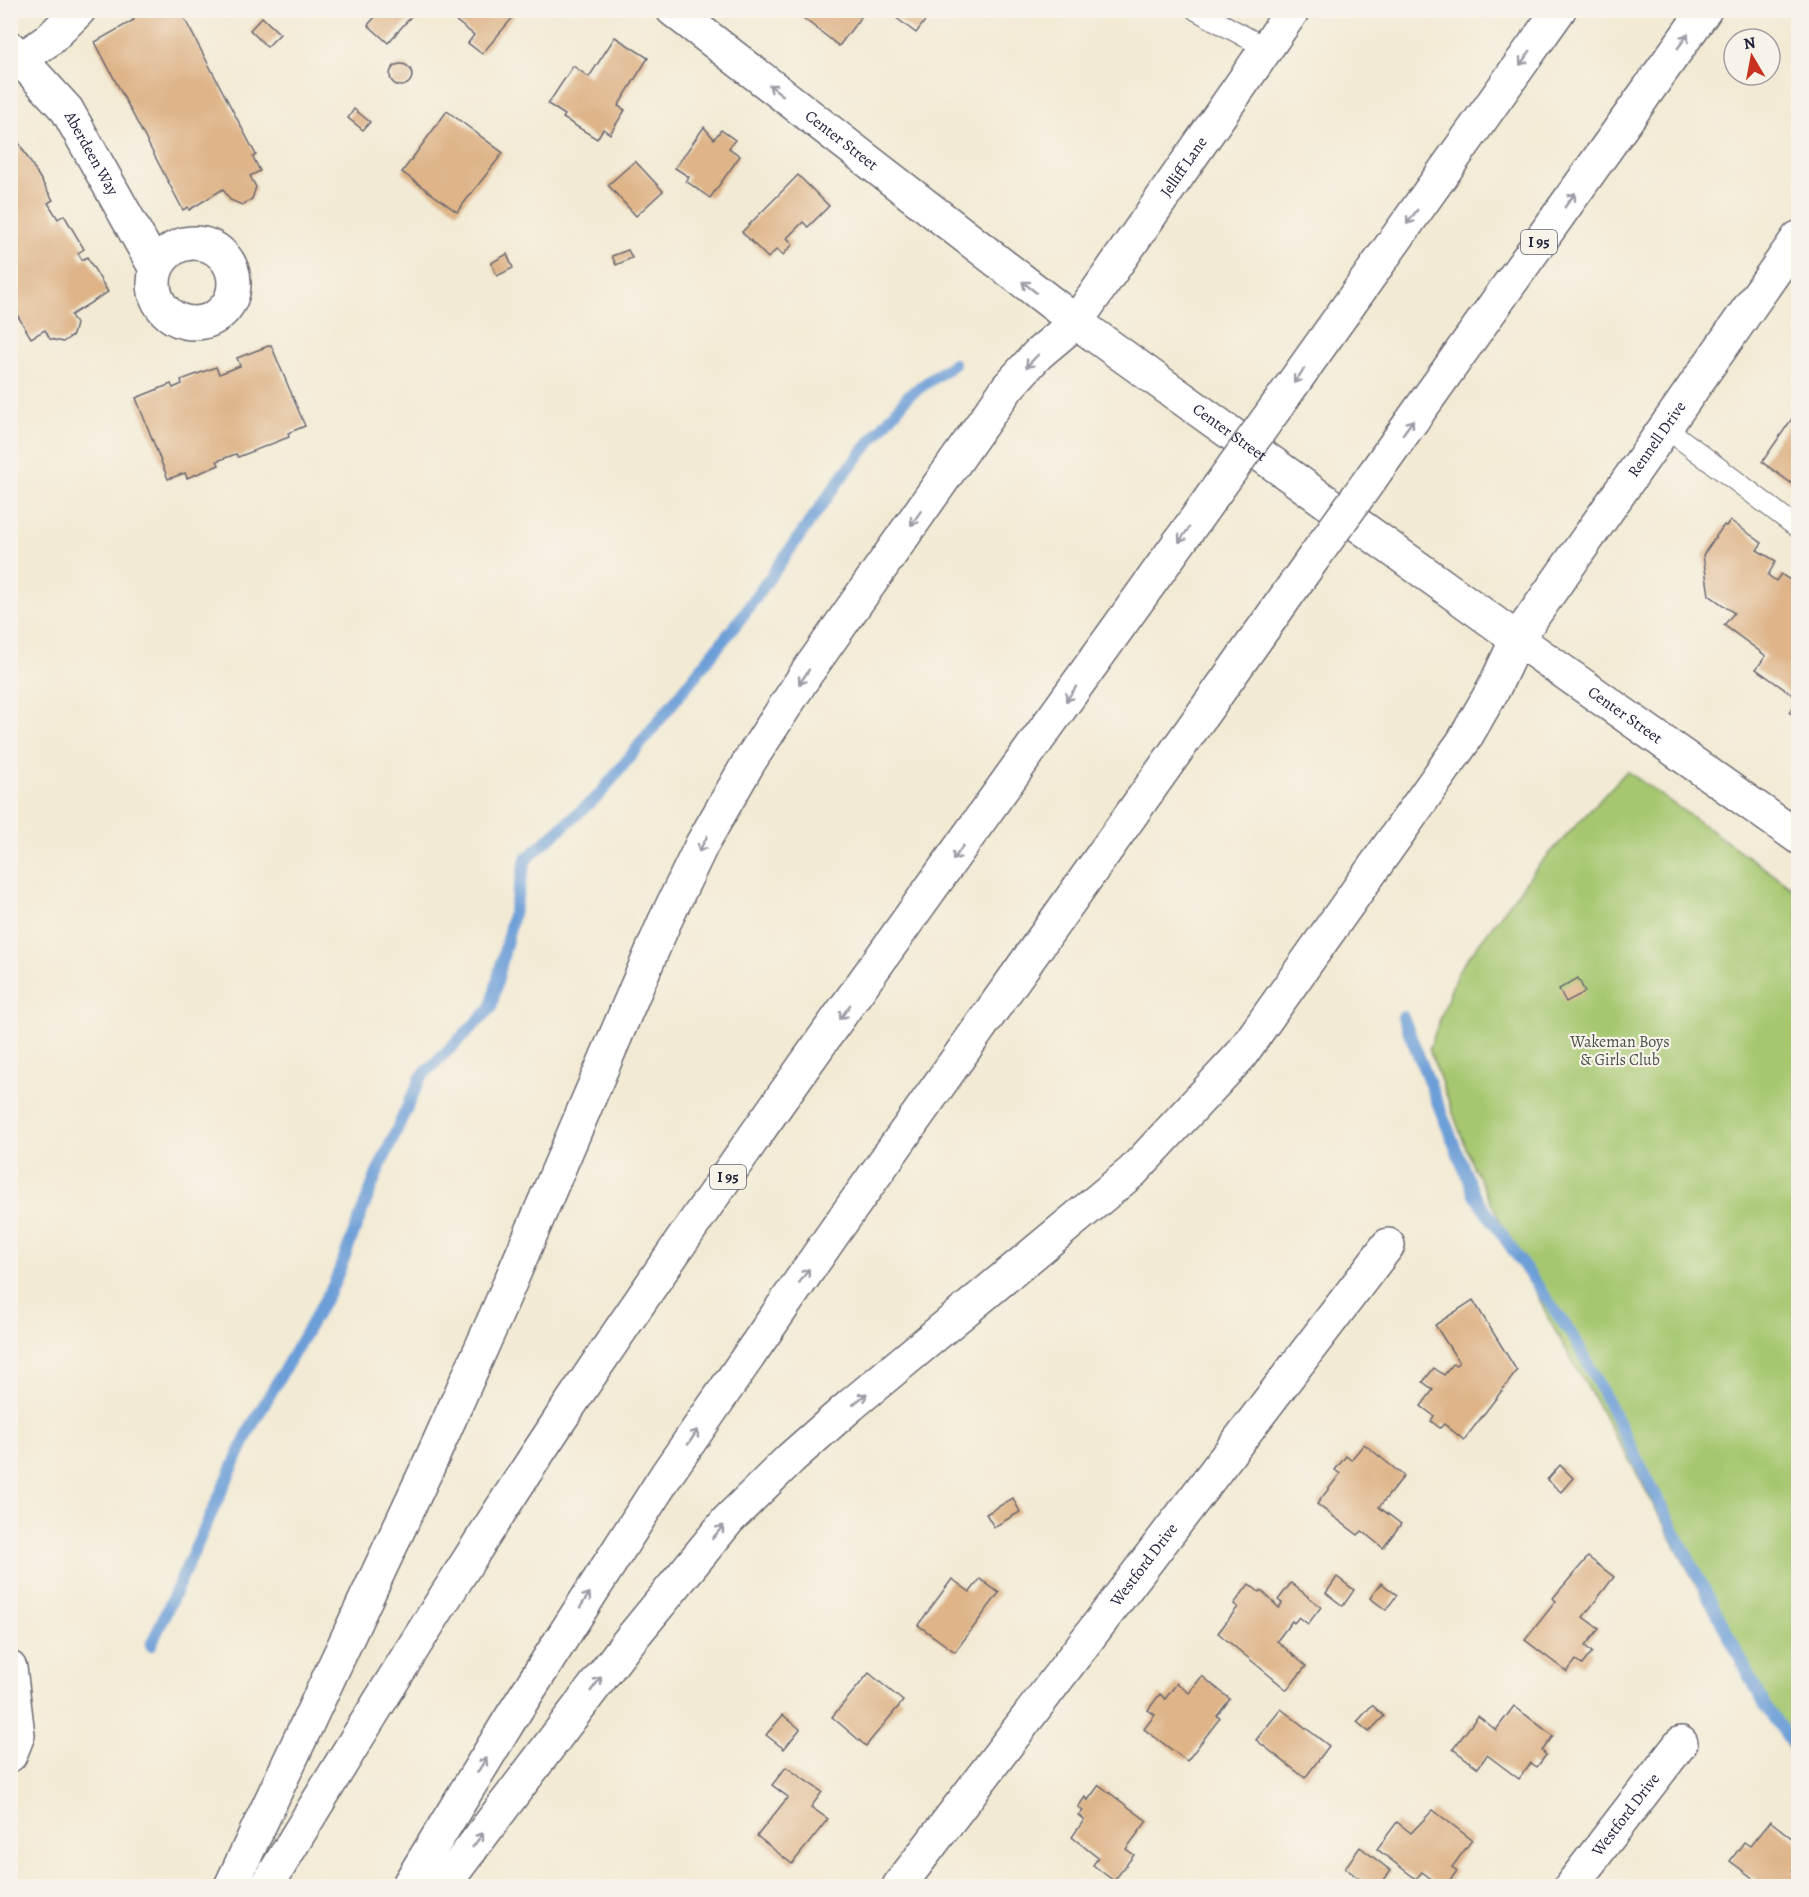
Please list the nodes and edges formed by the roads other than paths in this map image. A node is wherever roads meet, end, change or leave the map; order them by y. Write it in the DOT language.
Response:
graph roads {
  1 [pos="79,10"];
  2 [pos="673,10"];
  3 [pos="1196,10"];
  4 [pos="1293,10"];
  5 [pos="1559,10"];
  6 [pos="1705,10"];
  7 [pos="1266,48"];
  8 [pos="16,54"];
  9 [pos="1798,238"];
  10 [pos="156,269"];
  11 [pos="1076,322"];
  12 [pos="1666,428"];
  13 [pos="1798,528"];
  14 [pos="1517,639"];
  15 [pos="1798,837"];
  16 [pos="1388,1245"];
  17 [pos="10,1668"];
  18 [pos="1681,1743"];
  19 [pos="10,1755"];
  20 [pos="231,1887"];
  21 [pos="267,1887"];
  22 [pos="408,1887"];
  23 [pos="443,1887"];
  24 [pos="899,1887"];
  25 [pos="1571,1887"];
  1 -- 8 [label="main road"];
  11 -- 2 [label="main road, Center Street, one-way"];
  3 -- 7 [label="lane"];
  4 -- 7 [label="main road, Jelliff Lane"];
  5 -- 21 [label="main road, I 95, one-way, bridge"];
  22 -- 6 [label="main road, I 95, one-way, bridge"];
  7 -- 11 [label="main road, Jelliff Lane"];
  8 -- 10 [label="main road, Aberdeen Way"];
  9 -- 12 [label="main road, Rennell Drive"];
  11 -- 14 [label="main road, Center Street"];
  11 -- 20 [label="main road, Jelliff Lane, one-way"];
  12 -- 13 [label="lane"];
  12 -- 14 [label="main road, Rennell Drive"];
  14 -- 15 [label="main road, Center Street"];
  23 -- 14 [label="main road, Rennell Drive, one-way"];
  16 -- 24 [label="main road, Westford Drive"];
  17 -- 19 [label="main road"];
  18 -- 25 [label="main road, Westford Drive"];
}
